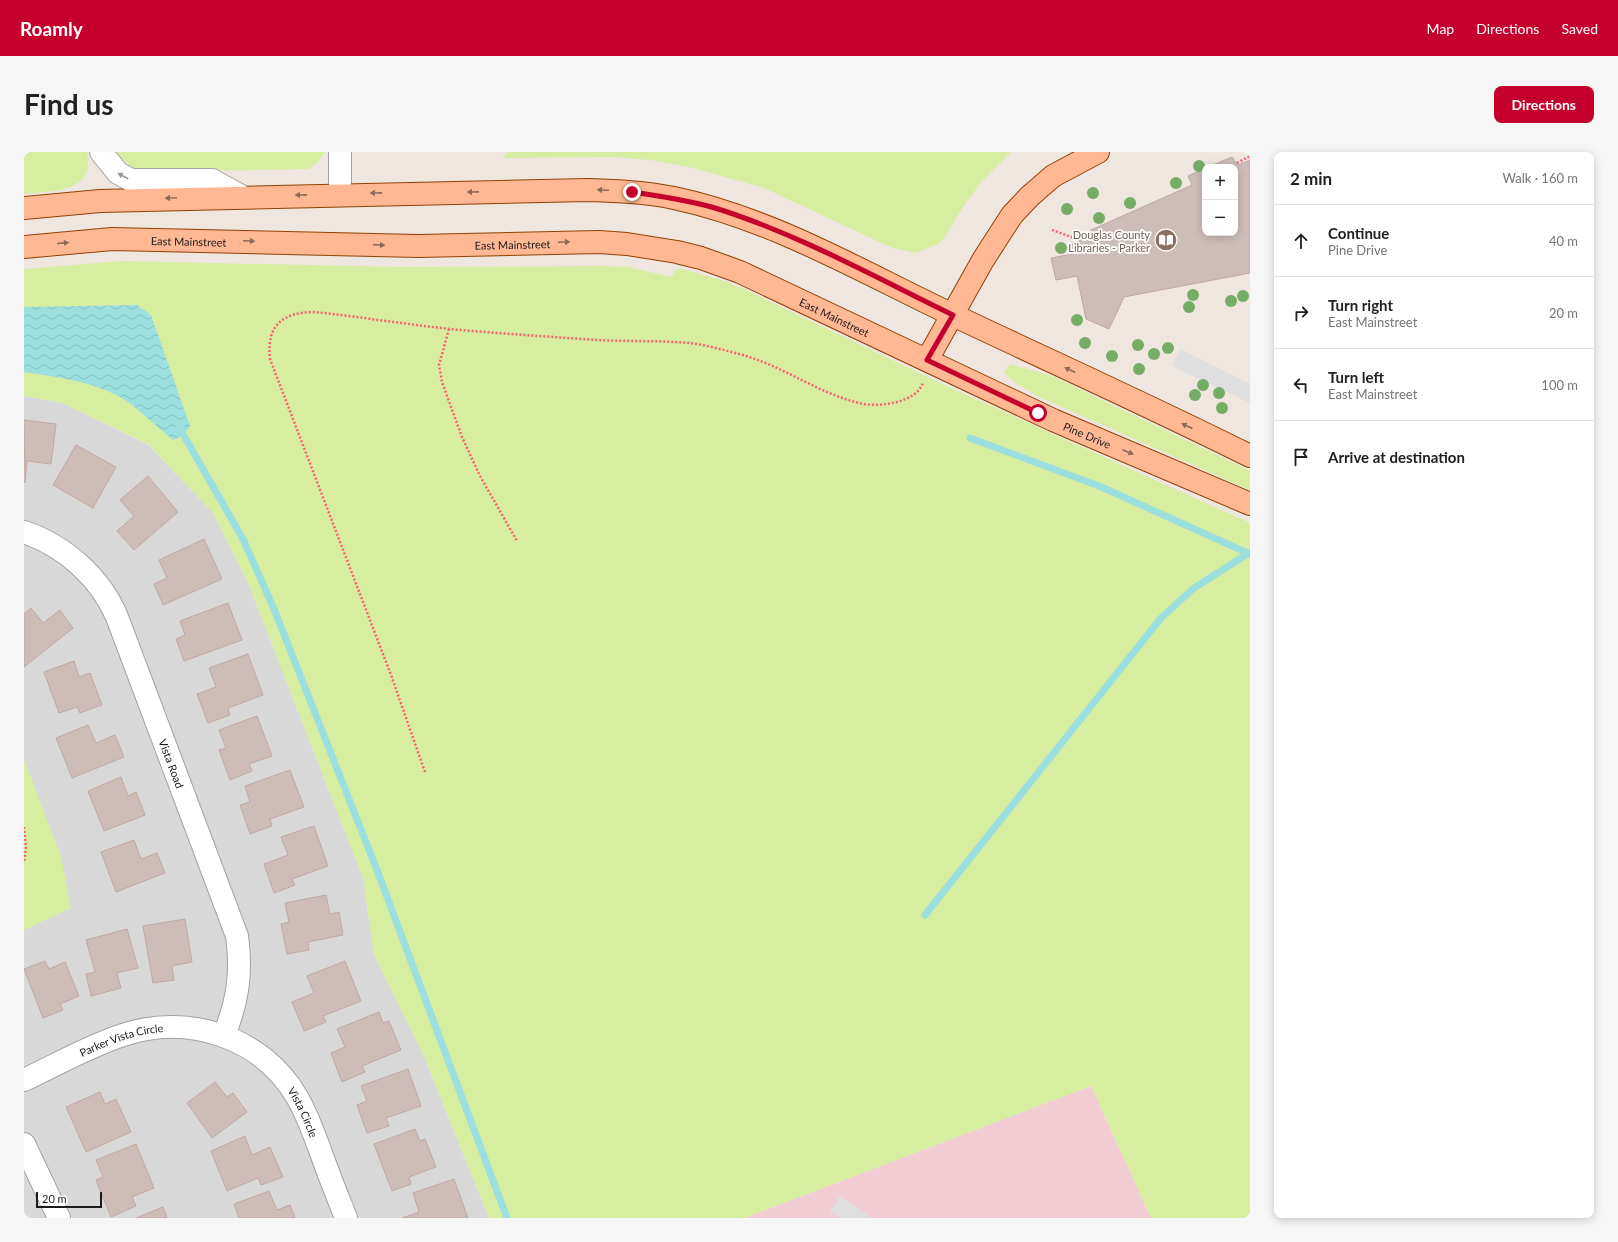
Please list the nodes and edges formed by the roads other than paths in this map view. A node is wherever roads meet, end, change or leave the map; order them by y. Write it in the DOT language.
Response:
graph roads {
  1 [pos="101,152"];
  2 [pos="340,152"];
  3 [pos="1098,152"];
  4 [pos="340,194"];
  5 [pos="241,196"];
  6 [pos="24,208"];
  7 [pos="24,247"];
  8 [pos="953,315"];
  9 [pos="927,360"];
  10 [pos="1250,456"];
  11 [pos="1250,504"];
  12 [pos="24,532"];
  13 [pos="224,1035"];
  14 [pos="24,1080"];
  15 [pos="24,1144"];
  16 [pos="59,1218"];
  17 [pos="346,1218"];
  5 -- 1 [label="street, one-way"];
  2 -- 4 [label="street"];
  3 -- 8 [label="main road"];
  4 -- 5 [label="main road, one-way"];
  8 -- 4 [label="main road, one-way"];
  5 -- 6 [label="main road, one-way"];
  7 -- 9 [label="main road, East Mainstreet, one-way"];
  8 -- 9 [label="main road"];
  10 -- 8 [label="main road, one-way"];
  9 -- 11 [label="main road, Pine Drive, one-way"];
  12 -- 13 [label="street, Vista Road"];
  13 -- 14 [label="street, Parker Vista Circle"];
  13 -- 17 [label="street, Vista Circle"];
  15 -- 16 [label="street"];
}
